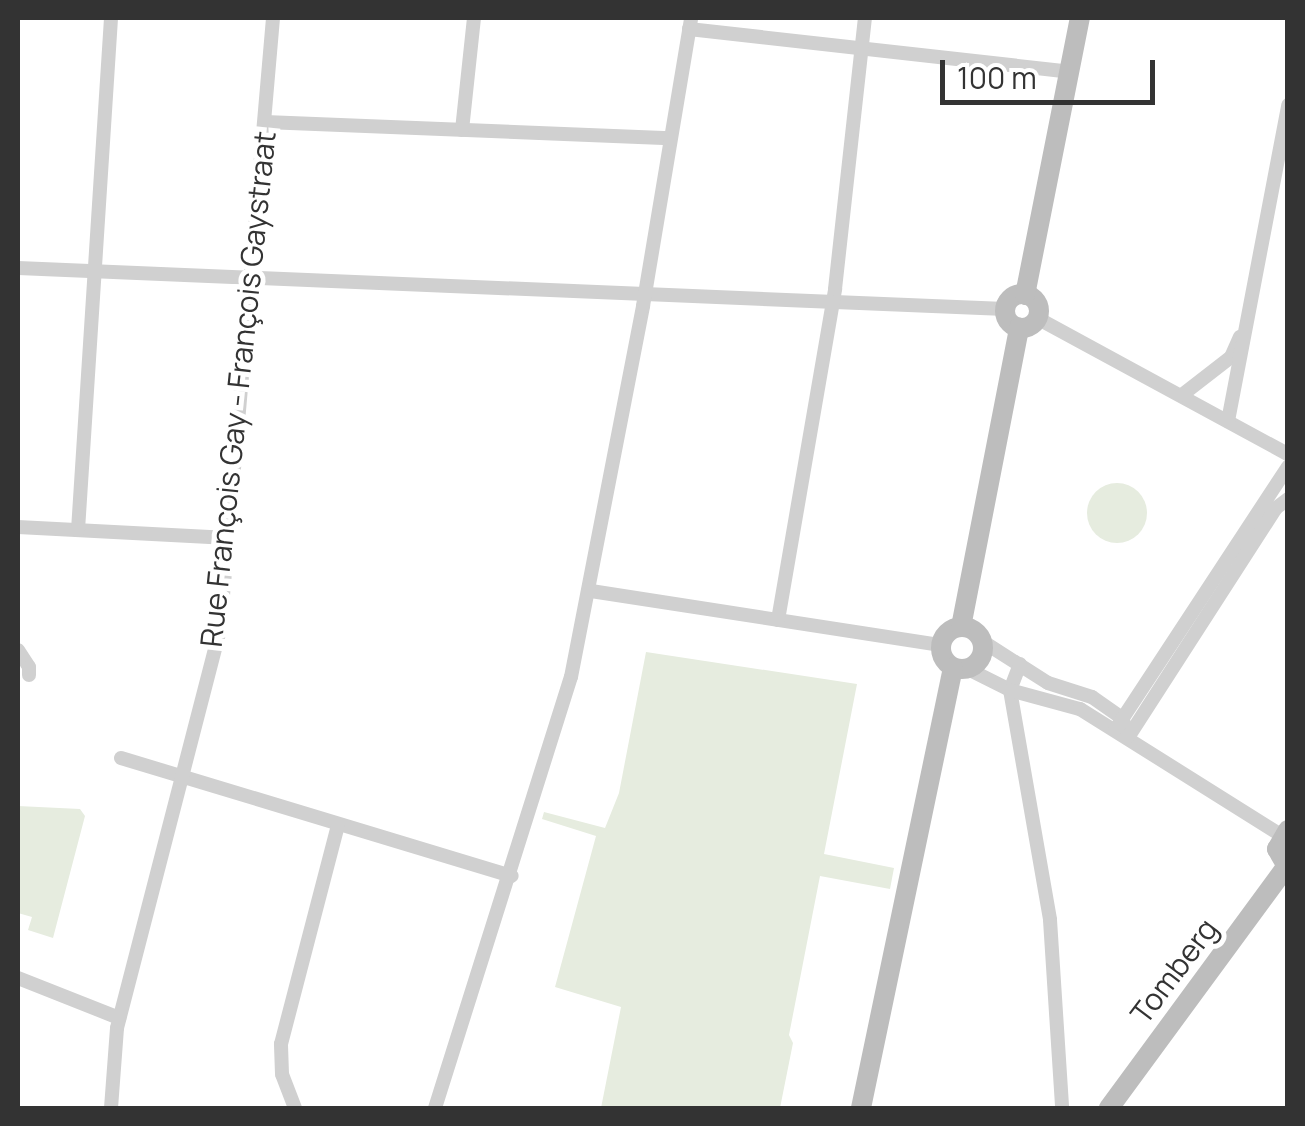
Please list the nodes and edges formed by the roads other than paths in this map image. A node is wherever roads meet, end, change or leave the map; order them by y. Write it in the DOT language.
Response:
graph roads {
  1 [pos="111,18"];
  2 [pos="273,18"];
  3 [pos="474,18"];
  4 [pos="865,18"];
  5 [pos="1080,18"];
  6 [pos="690,24"];
  7 [pos="862,48"];
  8 [pos="1070,72"];
  9 [pos="1288,105"];
  10 [pos="264,122"];
  11 [pos="462,130"];
  12 [pos="670,138"];
  13 [pos="18,268"];
  14 [pos="98,272"];
  15 [pos="252,277"];
  16 [pos="645,294"];
  17 [pos="1025,294"];
  18 [pos="832,301"];
  19 [pos="1005,309"];
  20 [pos="1028,323"];
  21 [pos="1244,328"];
  22 [pos="1182,395"];
  23 [pos="1228,421"];
  24 [pos="1288,454"];
  25 [pos="1288,467"];
  26 [pos="1288,499"];
  27 [pos="18,527"];
  28 [pos="78,530"];
  29 [pos="229,538"];
  30 [pos="591,591"];
  31 [pos="1210,598"];
  32 [pos="778,620"];
  33 [pos="961,627"];
  34 [pos="982,641"];
  35 [pos="941,645"];
  36 [pos="18,650"];
  37 [pos="1020,664"];
  38 [pos="961,668"];
  39 [pos="28,674"];
  40 [pos="1010,690"];
  41 [pos="1122,728"];
  42 [pos="121,758"];
  43 [pos="182,776"];
  44 [pos="338,825"];
  45 [pos="1284,832"];
  46 [pos="1287,868"];
  47 [pos="512,876"];
  48 [pos="18,978"];
  49 [pos="119,1018"];
  50 [pos="111,1108"];
  51 [pos="295,1108"];
  52 [pos="435,1108"];
  53 [pos="861,1108"];
  54 [pos="1062,1108"];
  55 [pos="1109,1108"];
  1 -- 14 [label="street"];
  2 -- 10 [label="street, Rue François Gay - François Gaystraat"];
  3 -- 11 [label="street"];
  4 -- 7 [label="street"];
  5 -- 8 [label="street"];
  6 -- 7 [label="street"];
  6 -- 12 [label="street"];
  7 -- 8 [label="street"];
  7 -- 18 [label="street"];
  8 -- 17 [label="street"];
  9 -- 21 [label="street"];
  10 -- 11 [label="street"];
  10 -- 15 [label="street, Rue François Gay - François Gaystraat"];
  11 -- 12 [label="street"];
  12 -- 16 [label="street"];
  13 -- 14 [label="street"];
  14 -- 15 [label="street"];
  14 -- 28 [label="street"];
  15 -- 16 [label="street"];
  15 -- 29 [label="street, Rue François Gay - François Gaystraat"];
  16 -- 18 [label="street"];
  16 -- 30 [label="street"];
  17 -- 19 [label="street"];
  17 -- 20 [label="street"];
  18 -- 19 [label="street"];
  18 -- 32 [label="street"];
  19 -- 20 [label="street"];
  20 -- 22 [label="street"];
  20 -- 33 [label="street"];
  21 -- 22 [label="street"];
  21 -- 23 [label="street"];
  22 -- 23 [label="street"];
  23 -- 24 [label="street"];
  25 -- 31 [label="street"];
  26 -- 31 [label="street"];
  27 -- 28 [label="street"];
  28 -- 29 [label="street"];
  29 -- 43 [label="street, Rue François Gay - François Gaystraat"];
  30 -- 32 [label="street"];
  30 -- 47 [label="street"];
  31 -- 41 [label="street"];
  32 -- 35 [label="street"];
  33 -- 34 [label="street"];
  33 -- 35 [label="street"];
  34 -- 37 [label="street"];
  34 -- 38 [label="street"];
  35 -- 38 [label="street"];
  36 -- 39 [label="street"];
  37 -- 40 [label="street"];
  37 -- 41 [label="street"];
  38 -- 40 [label="street"];
  38 -- 53 [label="street"];
  40 -- 41 [label="street"];
  40 -- 54 [label="street"];
  41 -- 45 [label="street"];
  42 -- 43 [label="street"];
  43 -- 44 [label="street"];
  43 -- 49 [label="street, Rue François Gay - François Gaystraat"];
  44 -- 47 [label="street"];
  44 -- 51 [label="street"];
  45 -- 46 [label="street, Tomberg"];
  46 -- 55 [label="street, Tomberg"];
  47 -- 52 [label="street"];
  48 -- 49 [label="street"];
  49 -- 50 [label="street, Rue François Gay - François Gaystraat"];
}
